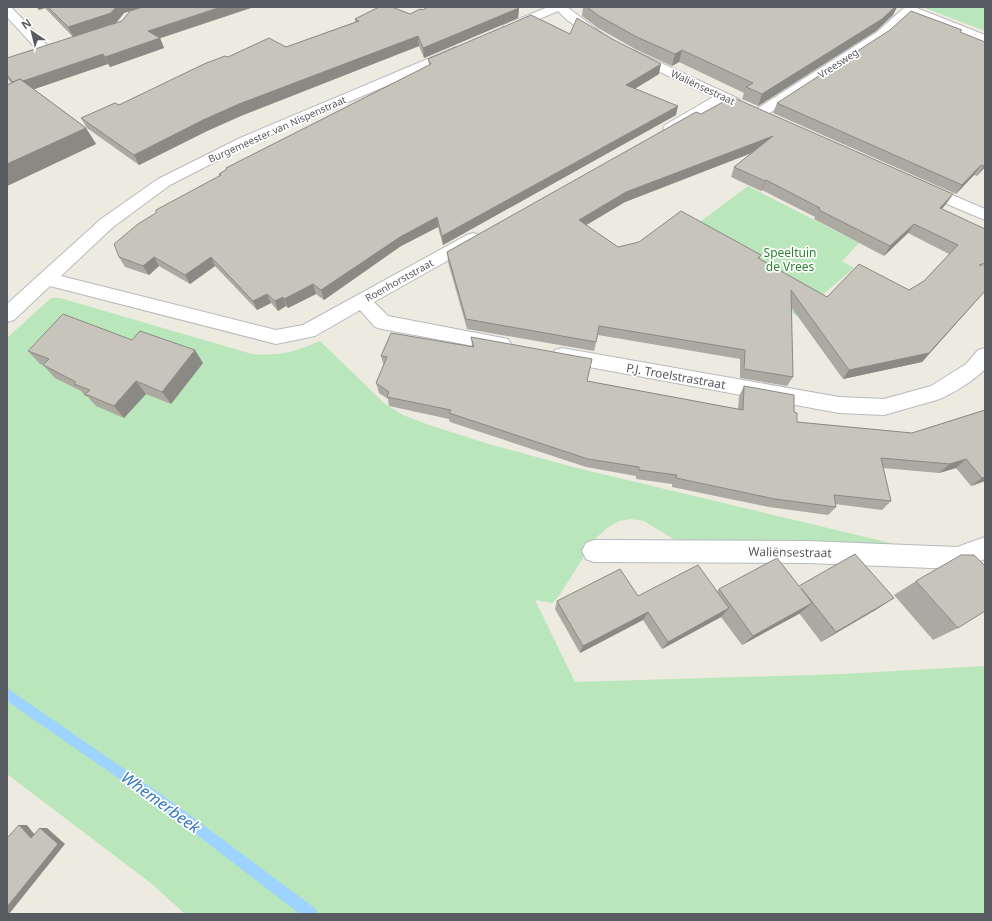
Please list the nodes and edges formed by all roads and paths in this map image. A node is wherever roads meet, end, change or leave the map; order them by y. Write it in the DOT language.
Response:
graph roads {
  1 [pos="559,7"];
  2 [pos="912,8"];
  3 [pos="7,10"];
  4 [pos="493,35"];
  5 [pos="985,39"];
  6 [pos="77,42"];
  7 [pos="471,44"];
  8 [pos="47,52"];
  9 [pos="34,56"];
  10 [pos="723,97"];
  11 [pos="760,113"];
  12 [pos="774,120"];
  13 [pos="654,136"];
  14 [pos="907,180"];
  15 [pos="985,202"];
  16 [pos="970,208"];
  17 [pos="985,215"];
  18 [pos="487,231"];
  19 [pos="48,279"];
  20 [pos="362,301"];
  21 [pos="7,315"];
  22 [pos="522,347"];
  23 [pos="545,352"];
  24 [pos="985,355"];
  25 [pos="985,548"];
  26 [pos="594,551"];
  1 -- 4 [label="street"];
  1 -- 10 [label="street, Waliënsestraat"];
  2 -- 5 [label="street"];
  2 -- 11 [label="street, Vreesweg"];
  3 -- 8 [label="street"];
  6 -- 8 [label="street"];
  7 -- 19 [label="street, Burgemeester van Nispenstraat"];
  8 -- 9 [label="street"];
  10 -- 11 [label="street, Waliënsestraat"];
  10 -- 13 [label="street"];
  11 -- 12 [label="street, Waliënsestraat"];
  14 -- 16 [label="street"];
  15 -- 16 [label="street"];
  16 -- 17 [label="street"];
  18 -- 20 [label="street, Roenhorststraat"];
  19 -- 20 [label="street, Roenhorststraat"];
  19 -- 21 [label="street, Burgemeester van Nispenstraat"];
  20 -- 22 [label="street"];
  23 -- 24 [label="street, P.J. Troelstrastraat"];
  25 -- 26 [label="street, Waliënsestraat"];
}
